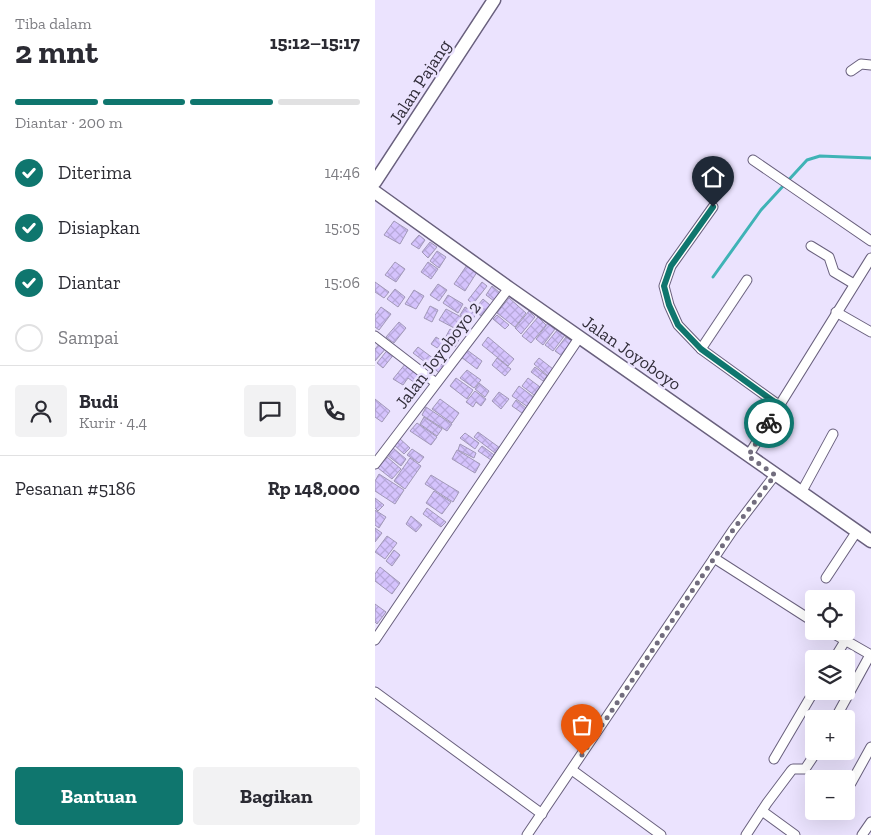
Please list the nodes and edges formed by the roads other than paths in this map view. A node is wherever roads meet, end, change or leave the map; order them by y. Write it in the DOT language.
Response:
graph roads {
  1 [pos="494,0"];
  2 [pos="871,65"];
  3 [pos="851,71"];
  4 [pos="753,160"];
  5 [pos="375,182"];
  6 [pos="375,192"];
  7 [pos="713,207"];
  8 [pos="871,241"];
  9 [pos="811,246"];
  10 [pos="871,258"];
  11 [pos="747,280"];
  12 [pos="853,284"];
  13 [pos="509,288"];
  14 [pos="836,312"];
  15 [pos="871,332"];
  16 [pos="375,336"];
  17 [pos="579,338"];
  18 [pos="701,349"];
  19 [pos="437,383"];
  20 [pos="780,406"];
  21 [pos="833,434"];
  22 [pos="748,456"];
  23 [pos="375,464"];
  24 [pos="775,475"];
  25 [pos="801,493"];
  26 [pos="857,531"];
  27 [pos="871,542"];
  28 [pos="714,558"];
  29 [pos="826,578"];
  30 [pos="805,616"];
  31 [pos="375,640"];
  32 [pos="845,641"];
  33 [pos="840,650"];
  34 [pos="871,655"];
  35 [pos="375,692"];
  36 [pos="809,700"];
  37 [pos="840,710"];
  38 [pos="871,747"];
  39 [pos="774,759"];
  40 [pos="811,760"];
  41 [pos="573,770"];
  42 [pos="855,776"];
  43 [pos="762,811"];
  44 [pos="542,814"];
  45 [pos="871,822"];
  46 [pos="527,835"];
  47 [pos="661,835"];
  48 [pos="746,835"];
  49 [pos="795,835"];
  50 [pos="862,835"];
  1 -- 5 [label="main road, Jalan Pajang"];
  2 -- 3 [label="street"];
  4 -- 8 [label="street"];
  6 -- 13 [label="main road, Jalan Joyoboyo"];
  7 -- 18 [label="street"];
  9 -- 12 [label="street"];
  10 -- 12 [label="street"];
  11 -- 18 [label="street"];
  12 -- 14 [label="street"];
  13 -- 17 [label="main road, Jalan Joyoboyo"];
  13 -- 19 [label="street, Jalan Joyoboyo 2"];
  14 -- 15 [label="street"];
  14 -- 20 [label="street"];
  16 -- 19 [label="street"];
  17 -- 22 [label="main road, Jalan Joyoboyo"];
  17 -- 31 [label="street"];
  18 -- 20 [label="street"];
  19 -- 23 [label="street, Jalan Joyoboyo 2"];
  20 -- 22 [label="street"];
  21 -- 25 [label="street"];
  22 -- 24 [label="main road, Jalan Joyoboyo"];
  24 -- 25 [label="main road, Jalan Joyoboyo"];
  24 -- 28 [label="street"];
  25 -- 26 [label="main road, Jalan Joyoboyo"];
  26 -- 27 [label="main road, Jalan Joyoboyo"];
  26 -- 29 [label="street"];
  28 -- 30 [label="street"];
  28 -- 41 [label="street"];
  32 -- 33 [label="street"];
  32 -- 34 [label="street"];
  34 -- 37 [label="street"];
  35 -- 44 [label="street"];
  36 -- 39 [label="street"];
  38 -- 42 [label="street"];
  40 -- 43 [label="street"];
  41 -- 44 [label="street"];
  41 -- 47 [label="street"];
  43 -- 48 [label="street"];
  43 -- 49 [label="street"];
  44 -- 46 [label="street"];
  45 -- 50 [label="street"];
}
